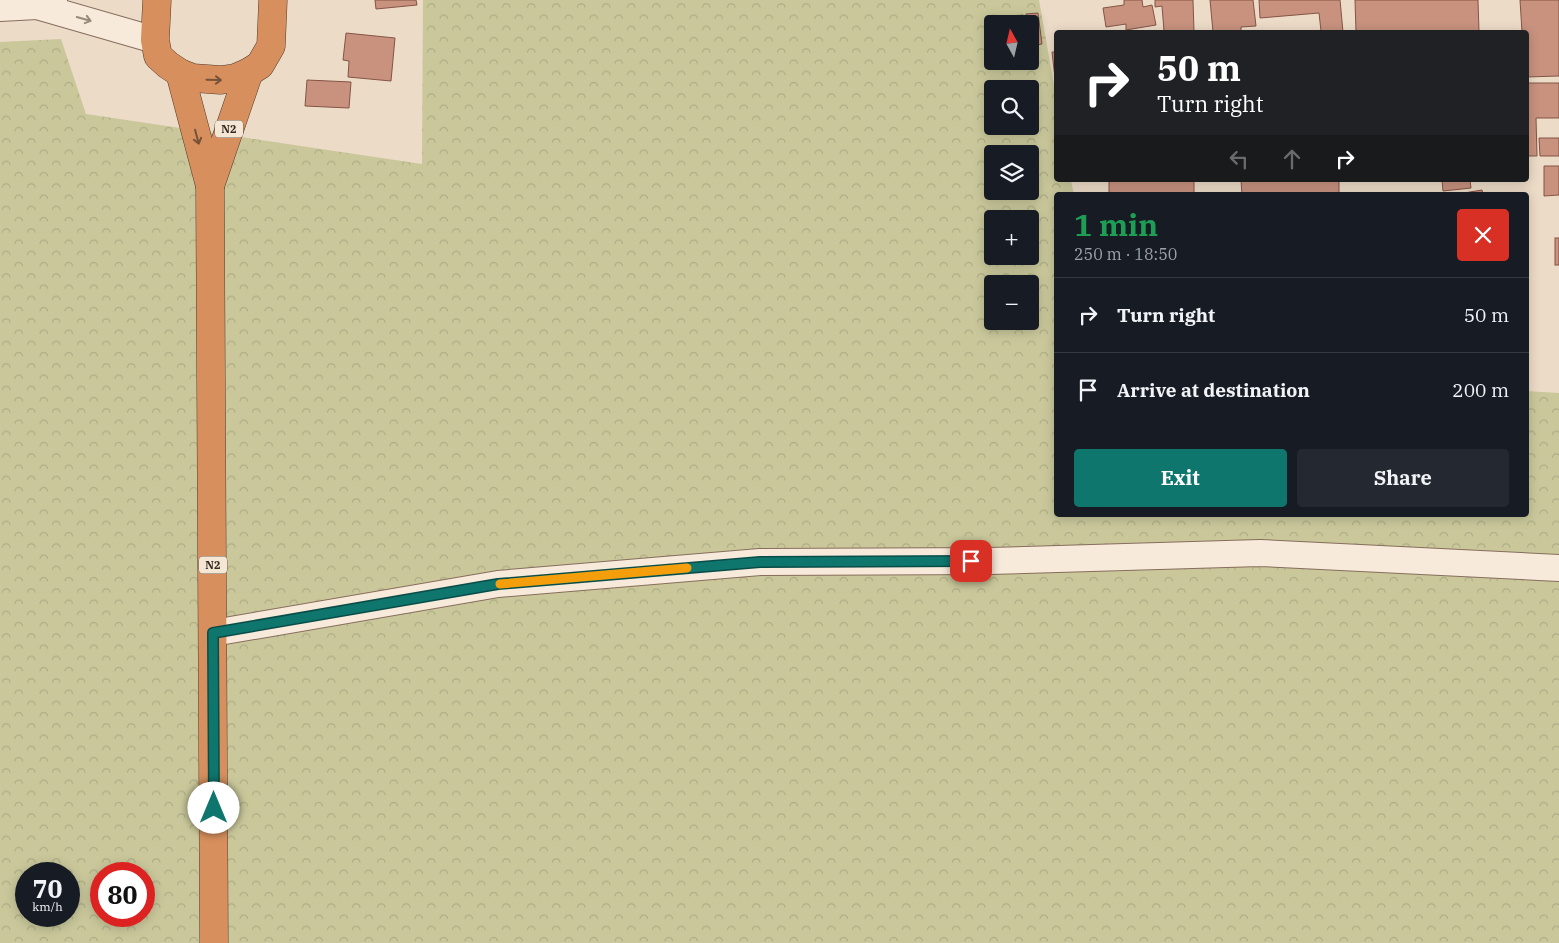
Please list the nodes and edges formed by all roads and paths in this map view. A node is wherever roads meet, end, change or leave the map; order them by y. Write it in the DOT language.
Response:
graph roads {
  1 [pos="158,0"];
  2 [pos="273,0"];
  3 [pos="49,3"];
  4 [pos="0,8"];
  5 [pos="155,40"];
  6 [pos="248,72"];
  7 [pos="180,73"];
  8 [pos="210,186"];
  9 [pos="1559,568"];
  10 [pos="213,633"];
  11 [pos="214,943"];
  1 -- 5 [label="highway"];
  2 -- 6 [label="highway"];
  3 -- 4 [label="street"];
  3 -- 5 [label="street, one-way"];
  5 -- 7 [label="highway"];
  7 -- 6 [label="highway, one-way"];
  6 -- 8 [label="highway, N2"];
  7 -- 8 [label="highway, N2, one-way"];
  8 -- 10 [label="highway, N2"];
  9 -- 10 [label="street"];
  10 -- 11 [label="highway, N2"];
}
